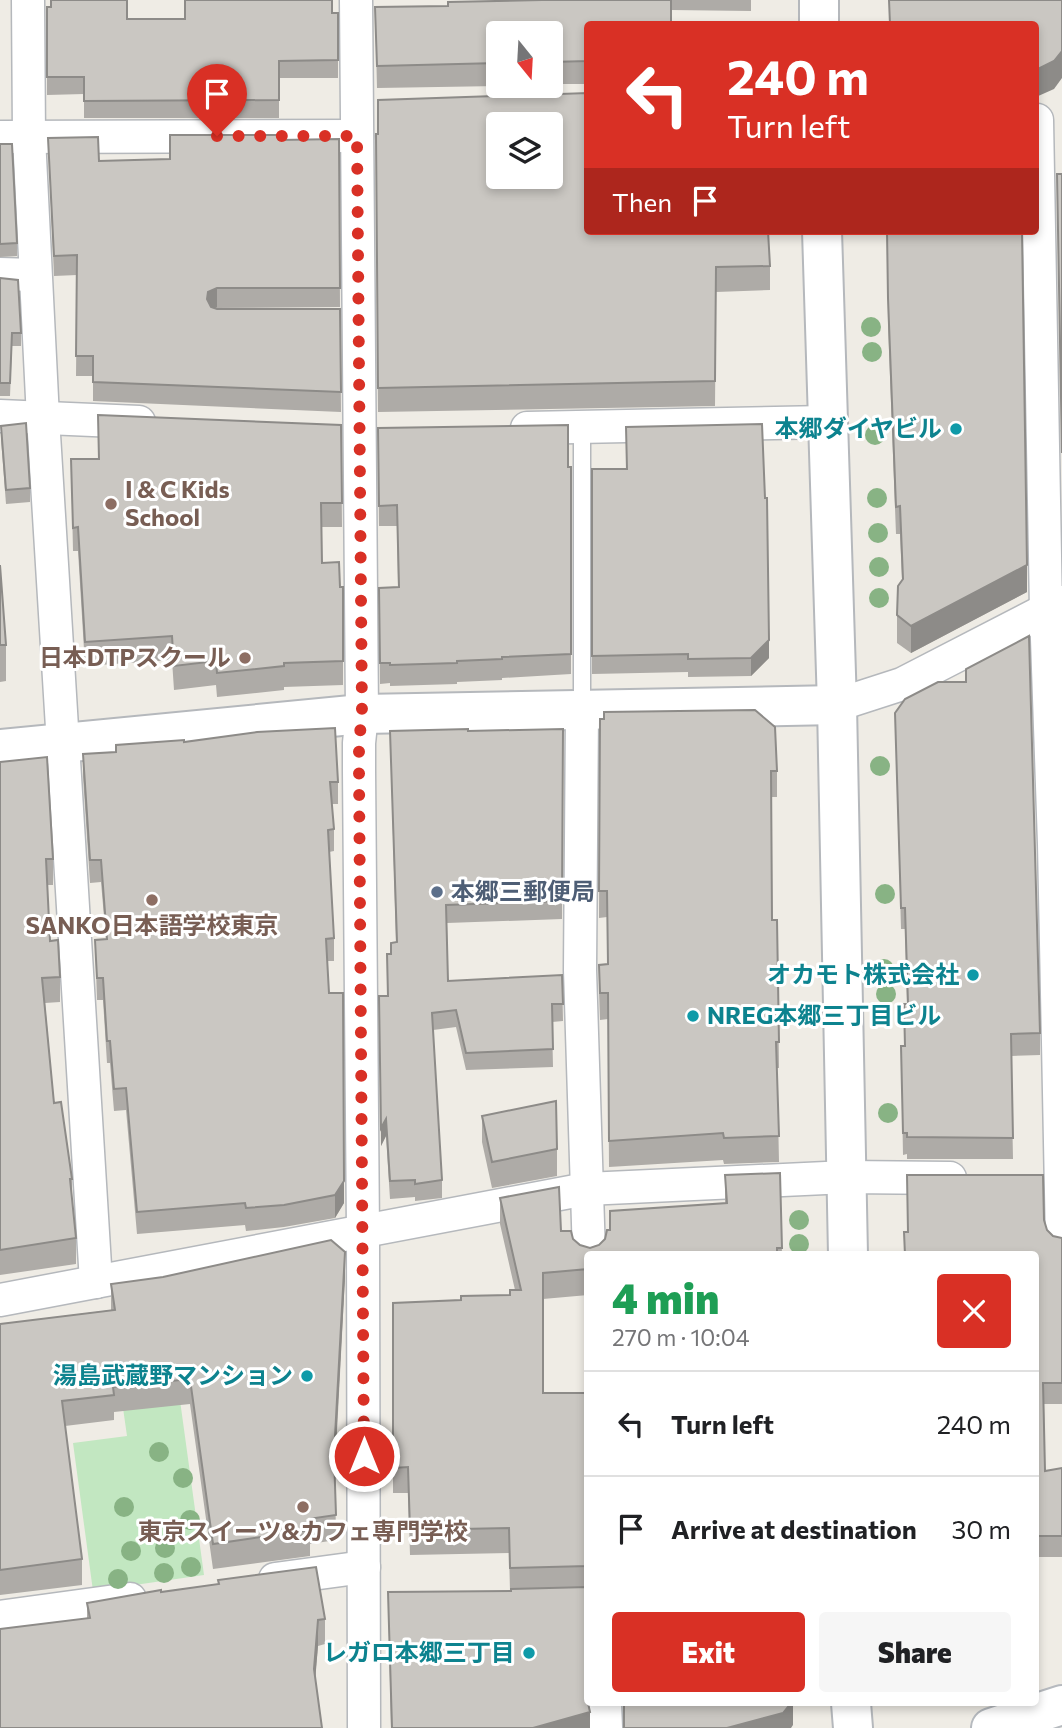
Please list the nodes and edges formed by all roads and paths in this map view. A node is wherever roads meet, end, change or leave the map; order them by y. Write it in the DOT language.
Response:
graph roads {
  1 [pos="28,0"];
  2 [pos="356,0"];
  3 [pos="819,0"];
  4 [pos="819,21"];
  5 [pos="1045,115"];
  6 [pos="366,116"];
  7 [pos="14,137"];
  8 [pos="822,235"];
  9 [pos="0,274"];
  10 [pos="35,275"];
  11 [pos="0,416"];
  12 [pos="43,418"];
  13 [pos="826,422"];
  14 [pos="167,423"];
  15 [pos="582,427"];
  16 [pos="499,429"];
  17 [pos="1054,606"];
  18 [pos="837,705"];
  19 [pos="582,711"];
  20 [pos="362,714"];
  21 [pos="62,743"];
  22 [pos="0,749"];
  23 [pos="1058,841"];
  24 [pos="847,1177"];
  25 [pos="980,1178"];
  26 [pos="1052,1178"];
  27 [pos="586,1189"];
  28 [pos="363,1231"];
  29 [pos="1062,1241"];
  30 [pos="589,1251"];
  31 [pos="848,1251"];
  32 [pos="96,1282"];
  33 [pos="0,1300"];
  34 [pos="364,1567"];
  35 [pos="243,1584"];
  36 [pos="162,1595"];
  37 [pos="0,1617"];
  38 [pos="605,1706"];
  39 [pos="851,1706"];
  40 [pos="1062,1706"];
  41 [pos="364,1728"];
  42 [pos="606,1728"];
  43 [pos="853,1728"];
  44 [pos="992,1728"];
  1 -- 7 [label="street"];
  2 -- 6 [label="street"];
  3 -- 4 [label="street"];
  5 -- 17 [label="street"];
  6 -- 7 [label="street"];
  6 -- 20 [label="street"];
  7 -- 10 [label="street"];
  8 -- 13 [label="street"];
  9 -- 10 [label="street"];
  10 -- 12 [label="street"];
  11 -- 12 [label="street"];
  12 -- 14 [label="street"];
  12 -- 21 [label="street"];
  13 -- 15 [label="street"];
  13 -- 18 [label="street"];
  15 -- 16 [label="street"];
  15 -- 19 [label="lane"];
  17 -- 18 [label="street"];
  17 -- 23 [label="street"];
  18 -- 19 [label="street"];
  18 -- 24 [label="street"];
  19 -- 20 [label="street"];
  19 -- 27 [label="street"];
  20 -- 21 [label="street"];
  20 -- 28 [label="street"];
  21 -- 22 [label="street"];
  21 -- 32 [label="street"];
  23 -- 26 [label="street"];
  24 -- 25 [label="street"];
  24 -- 27 [label="street"];
  24 -- 31 [label="street"];
  26 -- 29 [label="street"];
  27 -- 28 [label="street"];
  27 -- 30 [label="street"];
  28 -- 32 [label="street"];
  28 -- 34 [label="street"];
  32 -- 33 [label="street"];
  34 -- 35 [label="street"];
  34 -- 41 [label="street"];
  36 -- 37 [label="street"];
  38 -- 42 [label="street"];
  39 -- 43 [label="street"];
  40 -- 44 [label="street"];
}
